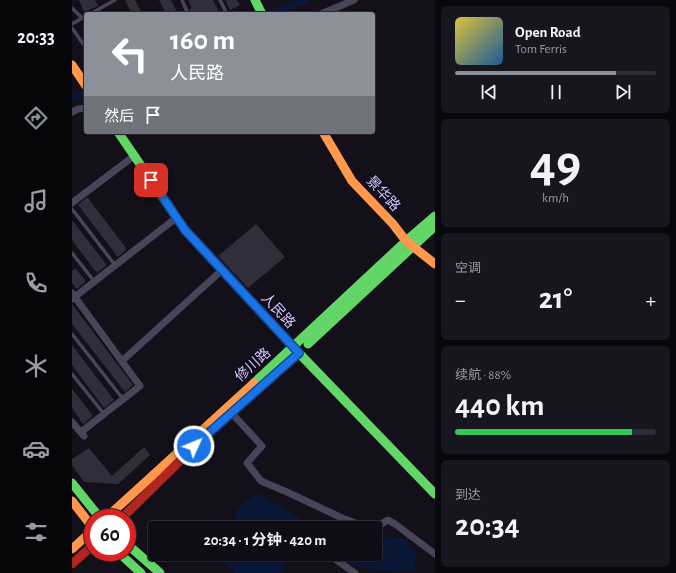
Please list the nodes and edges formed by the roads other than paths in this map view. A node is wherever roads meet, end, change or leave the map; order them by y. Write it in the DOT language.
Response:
graph roads {
  1 [pos="115,0"];
  2 [pos="182,0"];
  3 [pos="220,0"];
  4 [pos="255,0"];
  5 [pos="354,0"];
  6 [pos="72,8"];
  7 [pos="94,12"];
  8 [pos="187,12"];
  9 [pos="226,12"];
  10 [pos="261,12"];
  11 [pos="326,12"];
  12 [pos="84,17"];
  13 [pos="72,24"];
  14 [pos="72,28"];
  15 [pos="84,45"];
  16 [pos="72,65"];
  17 [pos="84,83"];
  18 [pos="84,108"];
  19 [pos="72,112"];
  20 [pos="119,134"];
  21 [pos="324,134"];
  22 [pos="134,156"];
  23 [pos="72,203"];
  24 [pos="72,209"];
  25 [pos="435,216"];
  26 [pos="176,218"];
  27 [pos="435,226"];
  28 [pos="409,244"];
  29 [pos="72,253"];
  30 [pos="115,264"];
  31 [pos="435,264"];
  32 [pos="222,270"];
  33 [pos="94,282"];
  34 [pos="73,296"];
  35 [pos="72,334"];
  36 [pos="296,350"];
  37 [pos="122,361"];
  38 [pos="72,374"];
  39 [pos="123,399"];
  40 [pos="229,410"];
  41 [pos="104,414"];
  42 [pos="72,422"];
  43 [pos="72,483"];
  44 [pos="435,494"];
  45 [pos="72,501"];
  46 [pos="93,509"];
  47 [pos="116,509"];
  48 [pos="131,509"];
  49 [pos="84,517"];
  50 [pos="347,520"];
  51 [pos="382,524"];
  52 [pos="84,538"];
  53 [pos="72,549"];
  54 [pos="136,552"];
  55 [pos="84,553"];
  56 [pos="435,554"];
  57 [pos="128,561"];
  58 [pos="339,561"];
  59 [pos="72,564"];
  60 [pos="141,573"];
  61 [pos="160,573"];
  62 [pos="354,573"];
  1 -- 7 [label="lane"];
  2 -- 8 [label="lane"];
  3 -- 9 [label="lane"];
  4 -- 10 [label="main road"];
  5 -- 11 [label="street"];
  6 -- 12 [label="lane"];
  12 -- 13 [label="lane"];
  14 -- 15 [label="lane"];
  16 -- 17 [label="main road"];
  18 -- 19 [label="street"];
  20 -- 22 [label="main road, 人民路"];
  21 -- 28 [label="main road, 景华路"];
  22 -- 23 [label="street"];
  22 -- 26 [label="main road, 人民路"];
  24 -- 30 [label="lane"];
  25 -- 28 [label="main road, 修川路"];
  26 -- 30 [label="street"];
  26 -- 32 [label="main road, 人民路"];
  27 -- 28 [label="main road, 修川路"];
  28 -- 31 [label="main road, 景华路"];
  28 -- 36 [label="main road, 修川路"];
  29 -- 33 [label="lane"];
  30 -- 33 [label="street"];
  32 -- 36 [label="main road, 人民路"];
  32 -- 37 [label="street"];
  33 -- 34 [label="street"];
  34 -- 37 [label="street"];
  35 -- 39 [label="lane"];
  36 -- 40 [label="main road, 修川路"];
  36 -- 44 [label="main road, 人民路"];
  37 -- 39 [label="street"];
  38 -- 41 [label="lane"];
  39 -- 41 [label="street"];
  40 -- 47 [label="main road, 修川路"];
  40 -- 48 [label="main road, 修川路"];
  40 -- 50 [label="street"];
  41 -- 42 [label="street"];
  43 -- 46 [label="main road"];
  45 -- 49 [label="main road"];
  51 -- 56 [label="street"];
  52 -- 53 [label="main road"];
  54 -- 61 [label="main road"];
  55 -- 59 [label="main road"];
  57 -- 60 [label="main road"];
  58 -- 62 [label="street"];
}
